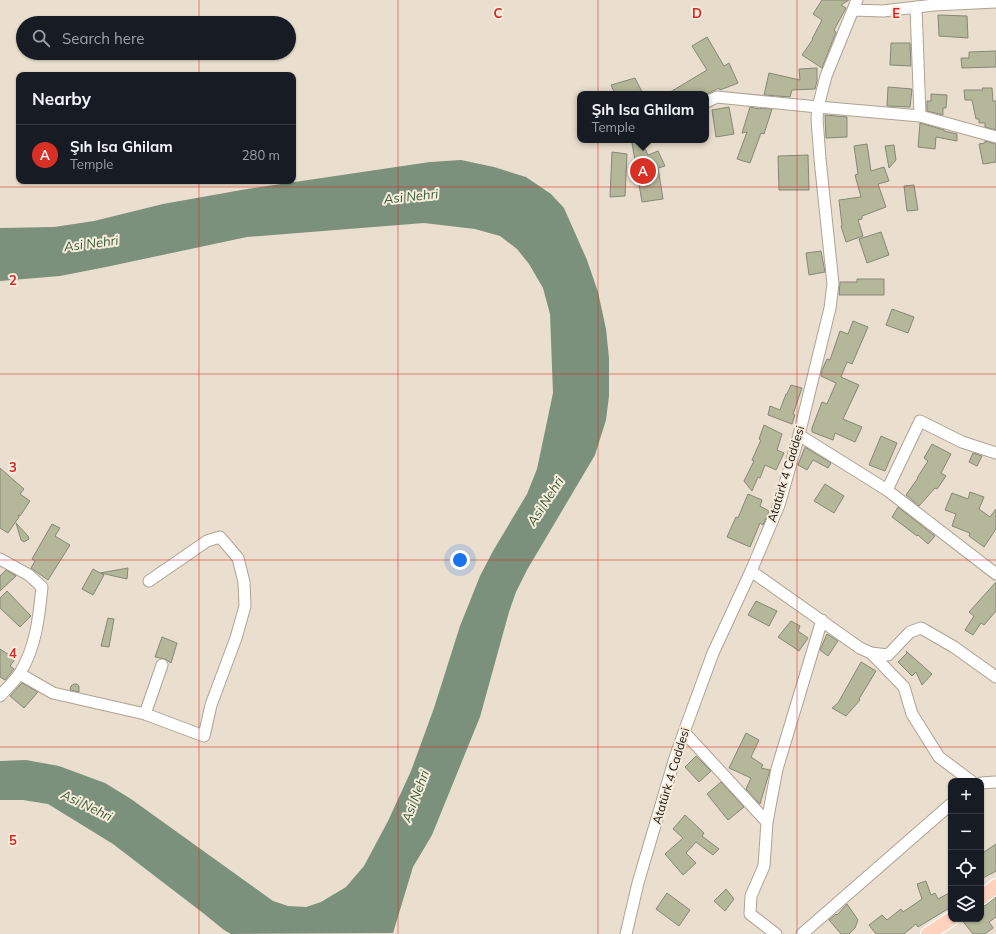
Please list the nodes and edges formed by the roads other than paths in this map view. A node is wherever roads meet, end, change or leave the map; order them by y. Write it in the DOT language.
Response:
graph roads {
  1 [pos="996,2"];
  2 [pos="855,5"];
  3 [pos="916,7"];
  4 [pos="709,101"];
  5 [pos="818,107"];
  6 [pos="920,116"];
  7 [pos="996,137"];
  8 [pos="799,435"];
  9 [pos="996,453"];
  10 [pos="887,490"];
  11 [pos="0,559"];
  12 [pos="751,571"];
  13 [pos="996,574"];
  14 [pos="149,581"];
  15 [pos="822,620"];
  16 [pos="871,653"];
  17 [pos="162,665"];
  18 [pos="20,674"];
  19 [pos="996,677"];
  20 [pos="0,696"];
  21 [pos="145,714"];
  22 [pos="684,732"];
  23 [pos="967,778"];
  24 [pos="996,782"];
  25 [pos="984,783"];
  26 [pos="948,807"];
  27 [pos="767,822"];
  28 [pos="996,886"];
  29 [pos="984,896"];
  30 [pos="948,921"];
  31 [pos="626,934"];
  32 [pos="776,934"];
  33 [pos="802,934"];
  34 [pos="928,934"];
  1 -- 3 [label="street"];
  2 -- 3 [label="street"];
  2 -- 5 [label="street, Atatürk 4 Caddesi"];
  3 -- 6 [label="street"];
  4 -- 5 [label="street"];
  5 -- 6 [label="street"];
  5 -- 8 [label="street, Atatürk 4 Caddesi"];
  6 -- 7 [label="street"];
  8 -- 10 [label="street"];
  8 -- 12 [label="street, Atatürk 4 Caddesi"];
  9 -- 10 [label="street"];
  10 -- 13 [label="street"];
  11 -- 18 [label="street"];
  12 -- 15 [label="street"];
  12 -- 22 [label="street, Atatürk 4 Caddesi"];
  14 -- 21 [label="street"];
  15 -- 16 [label="street"];
  15 -- 27 [label="street"];
  16 -- 19 [label="street"];
  16 -- 23 [label="street"];
  17 -- 21 [label="street"];
  18 -- 20 [label="street"];
  18 -- 21 [label="street"];
  22 -- 27 [label="street"];
  22 -- 31 [label="street, Atatürk 4 Caddesi"];
  24 -- 25 [label="street"];
  26 -- 33 [label="street"];
  27 -- 32 [label="street"];
  28 -- 29 [label="main road"];
  30 -- 34 [label="main road"];
}
